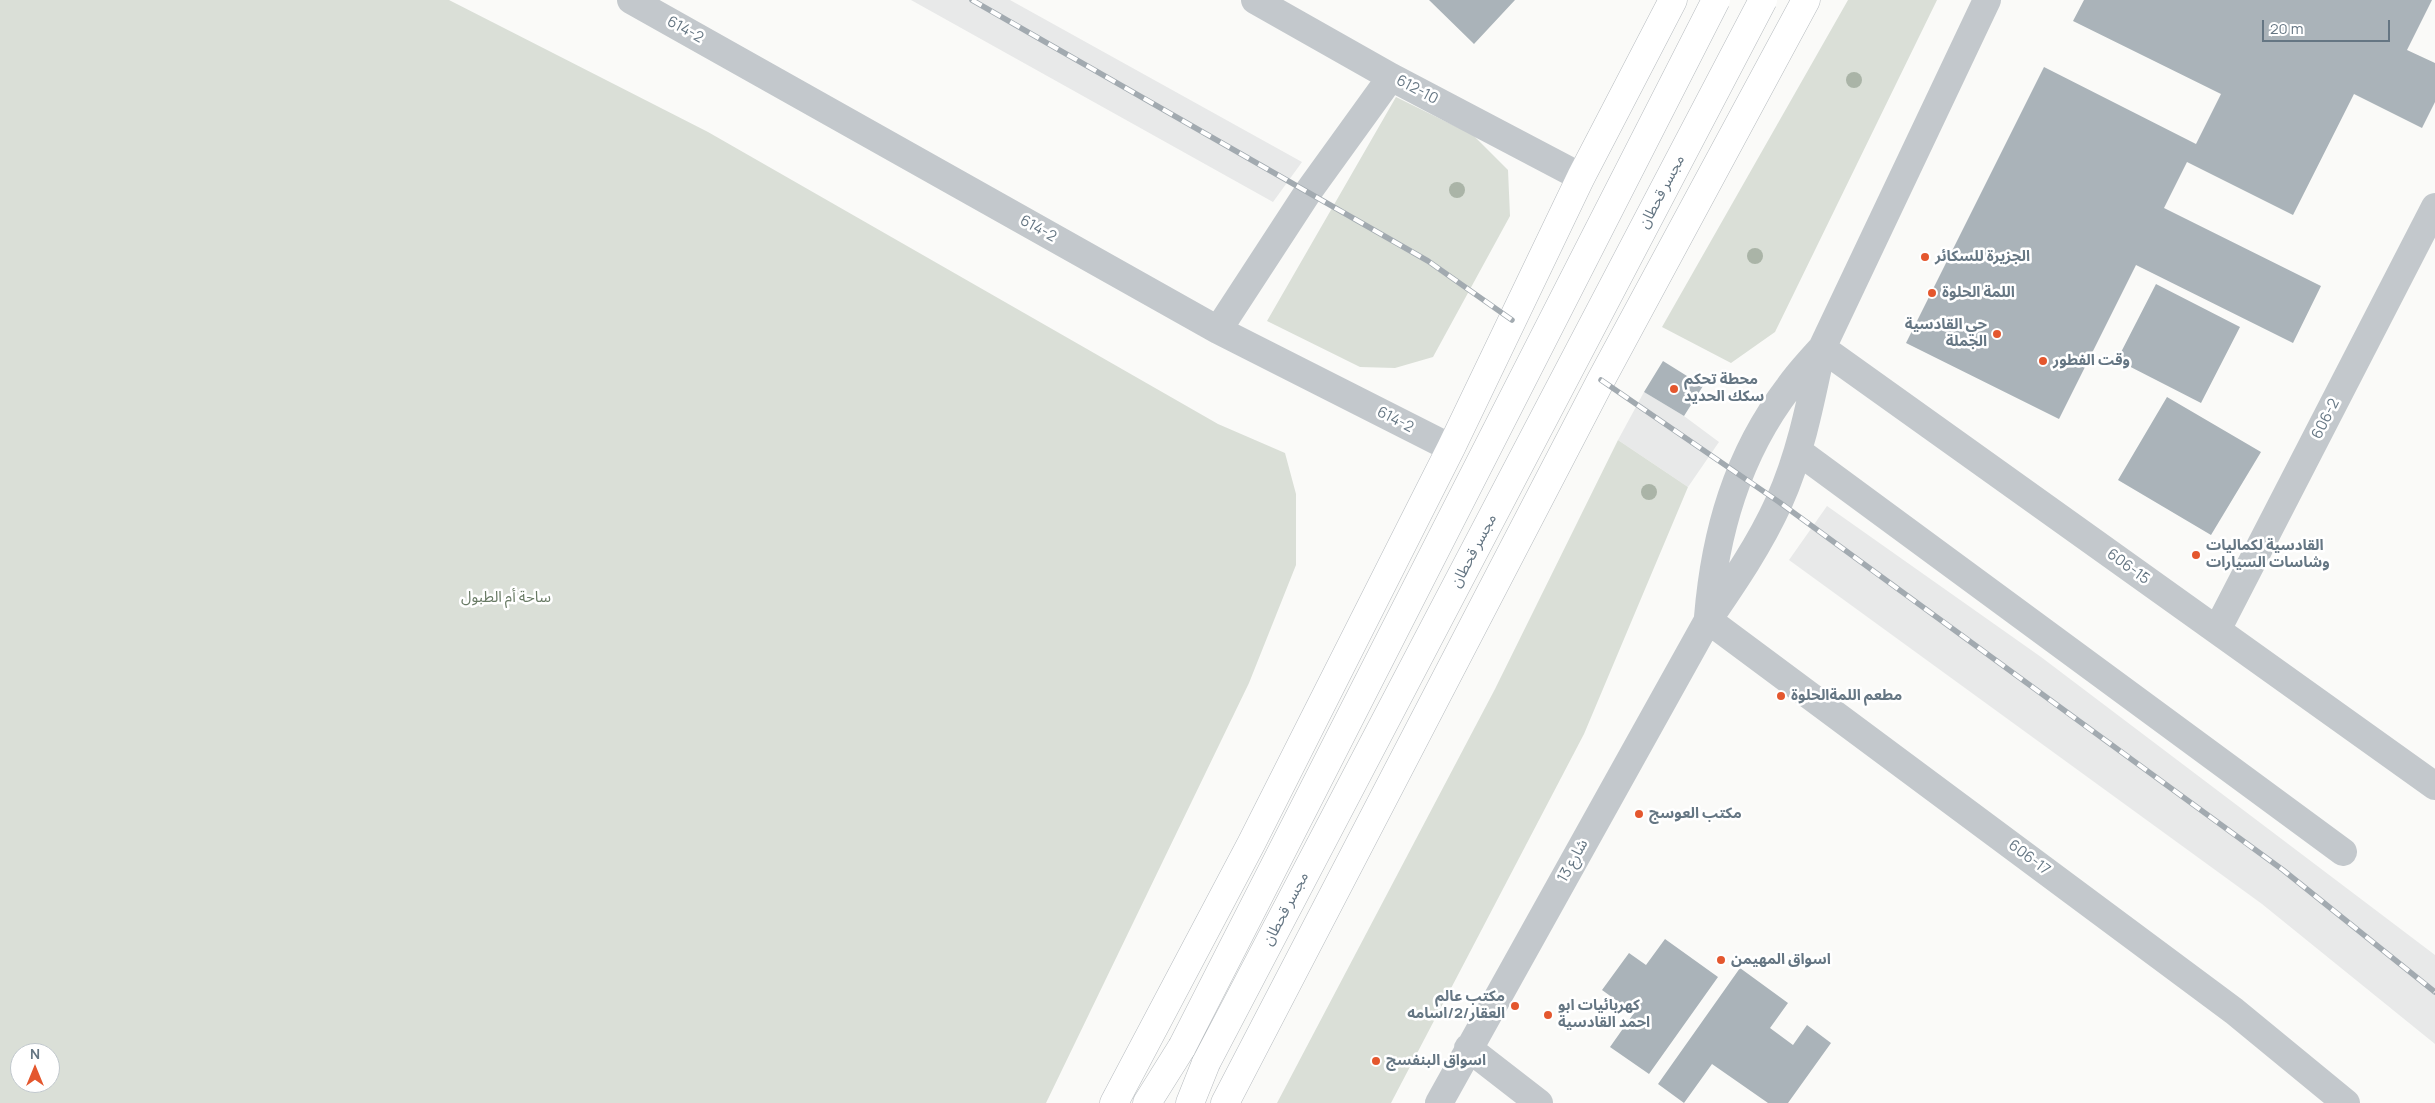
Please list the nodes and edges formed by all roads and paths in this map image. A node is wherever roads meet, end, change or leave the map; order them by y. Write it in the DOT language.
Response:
graph roads {
  1 [pos="631,0"];
  2 [pos="1255,0"];
  3 [pos="1673,0"];
  4 [pos="1716,0"];
  5 [pos="1763,0"];
  6 [pos="1806,0"];
  7 [pos="1988,0"];
  8 [pos="1391,77"];
  9 [pos="1581,176"];
  10 [pos="2435,207"];
  11 [pos="1218,330"];
  12 [pos="1822,348"];
  13 [pos="1451,448"];
  14 [pos="1798,451"];
  15 [pos="1708,620"];
  16 [pos="2217,630"];
  17 [pos="2435,786"];
  18 [pos="2343,852"];
  19 [pos="1468,1048"];
  20 [pos="1114,1103"];
  21 [pos="1147,1103"];
  22 [pos="1190,1103"];
  23 [pos="1226,1103"];
  24 [pos="1439,1103"];
  25 [pos="1539,1103"];
  26 [pos="2346,1103"];
  1 -- 11 [label="street, 614-2"];
  2 -- 8 [label="street, 612-10"];
  3 -- 9 [label="main road"];
  4 -- 21 [label="main road, مجسر قحطان, bridge"];
  5 -- 22 [label="main road, مجسر قحطان, bridge"];
  6 -- 23 [label="main road"];
  7 -- 12 [label="street"];
  8 -- 9 [label="street, 612-10"];
  8 -- 11 [label="street"];
  9 -- 13 [label="main road"];
  10 -- 16 [label="street, 606-2"];
  11 -- 13 [label="street, 614-2"];
  12 -- 14 [label="street, شارع 13"];
  12 -- 15 [label="street"];
  12 -- 16 [label="street, 606-15"];
  13 -- 20 [label="main road"];
  14 -- 15 [label="street, شارع 13"];
  14 -- 18 [label="street"];
  15 -- 19 [label="street, شارع 13"];
  15 -- 26 [label="street, 606-17"];
  16 -- 17 [label="street, 606-15"];
  19 -- 24 [label="street, شارع 13"];
  19 -- 25 [label="street"];
}
